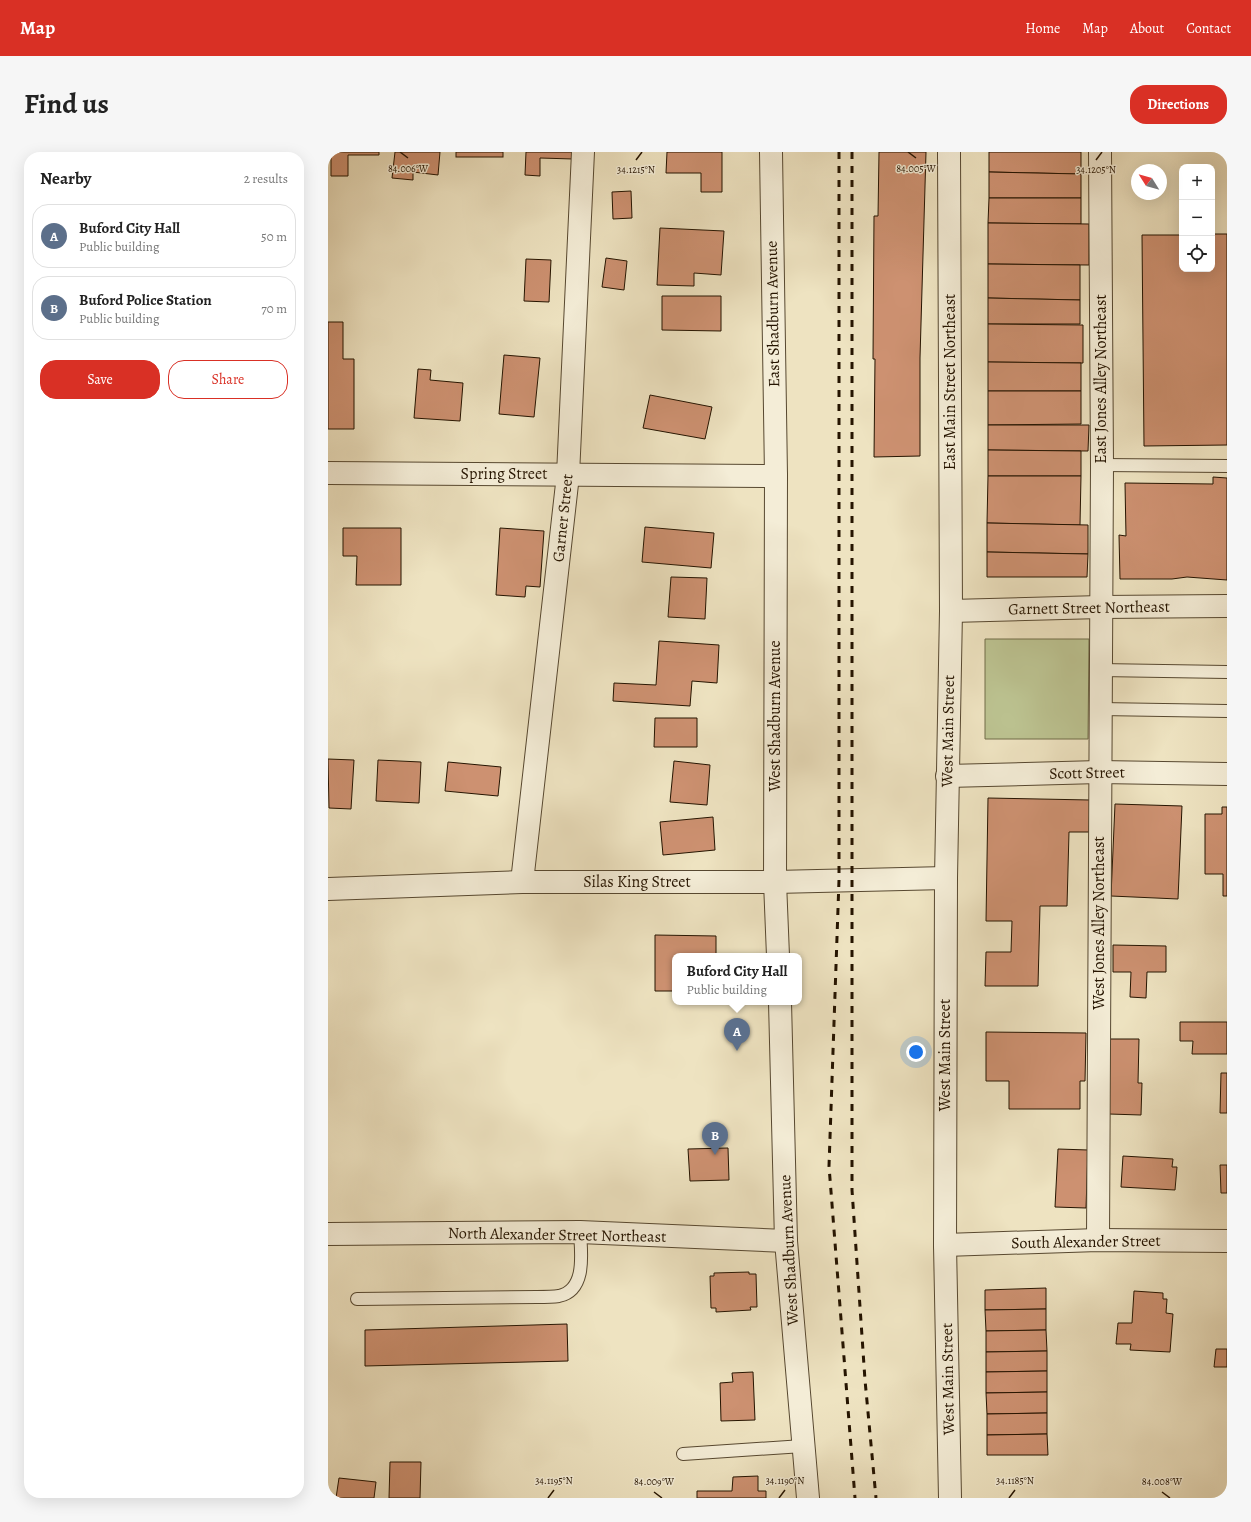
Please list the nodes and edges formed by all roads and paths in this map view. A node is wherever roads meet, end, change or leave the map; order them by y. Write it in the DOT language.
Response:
graph roads {
  1 [pos="582,152"];
  2 [pos="771,152"];
  3 [pos="949,152"];
  4 [pos="1100,152"];
  5 [pos="1102,465"];
  6 [pos="1227,466"];
  7 [pos="328,473"];
  8 [pos="568,475"];
  9 [pos="776,476"];
  10 [pos="1101,606"];
  11 [pos="1227,606"];
  12 [pos="951,611"];
  13 [pos="1100,670"];
  14 [pos="1227,672"];
  15 [pos="1100,709"];
  16 [pos="1227,711"];
  17 [pos="1099,772"];
  18 [pos="1227,774"];
  19 [pos="947,776"];
  20 [pos="946,878"];
  21 [pos="522,882"];
  22 [pos="775,882"];
  23 [pos="328,889"];
  24 [pos="778,953"];
  25 [pos="780,1005"];
  26 [pos="580,1232"];
  27 [pos="328,1234"];
  28 [pos="1098,1240"];
  29 [pos="786,1241"];
  30 [pos="1227,1241"];
  31 [pos="945,1245"];
  32 [pos="357,1299"];
  33 [pos="803,1446"];
  34 [pos="683,1454"];
  35 [pos="808,1498"];
  36 [pos="950,1498"];
  1 -- 8 [label="street, Garner Street"];
  2 -- 9 [label="street, East Shadburn Avenue"];
  3 -- 12 [label="street, East Main Street Northeast"];
  4 -- 5 [label="street, East Jones Alley Northeast"];
  5 -- 6 [label="lane"];
  5 -- 10 [label="street, East Jones Alley Northeast"];
  7 -- 8 [label="street, Spring Street"];
  8 -- 9 [label="street, Spring Street"];
  8 -- 21 [label="street, Garner Street"];
  9 -- 22 [label="street, West Shadburn Avenue"];
  10 -- 11 [label="street, Garnett Street Northeast"];
  10 -- 12 [label="street, Garnett Street Northeast"];
  10 -- 13 [label="street, West Jones Alley Northeast"];
  12 -- 19 [label="street, West Main Street"];
  13 -- 14 [label="lane"];
  13 -- 15 [label="street, West Jones Alley Northeast"];
  15 -- 16 [label="lane"];
  15 -- 17 [label="street, West Jones Alley Northeast"];
  17 -- 18 [label="street, Scott Street"];
  17 -- 19 [label="street, Scott Street"];
  17 -- 28 [label="street, West Jones Alley Northeast"];
  19 -- 20 [label="street, West Main Street"];
  20 -- 22 [label="street, Silas King Street"];
  20 -- 31 [label="street, West Main Street"];
  21 -- 22 [label="street, Silas King Street"];
  21 -- 23 [label="street, Silas King Street"];
  22 -- 24 [label="street, West Shadburn Avenue"];
  25 -- 29 [label="street, West Shadburn Avenue"];
  26 -- 27 [label="street, North Alexander Street Northeast"];
  26 -- 29 [label="street, North Alexander Street Northeast"];
  26 -- 32 [label="lane"];
  28 -- 30 [label="street, South Alexander Street"];
  28 -- 31 [label="street, South Alexander Street"];
  29 -- 33 [label="street, West Shadburn Avenue"];
  31 -- 36 [label="street, West Main Street"];
  33 -- 34 [label="lane"];
  33 -- 35 [label="street, West Shadburn Avenue"];
}
